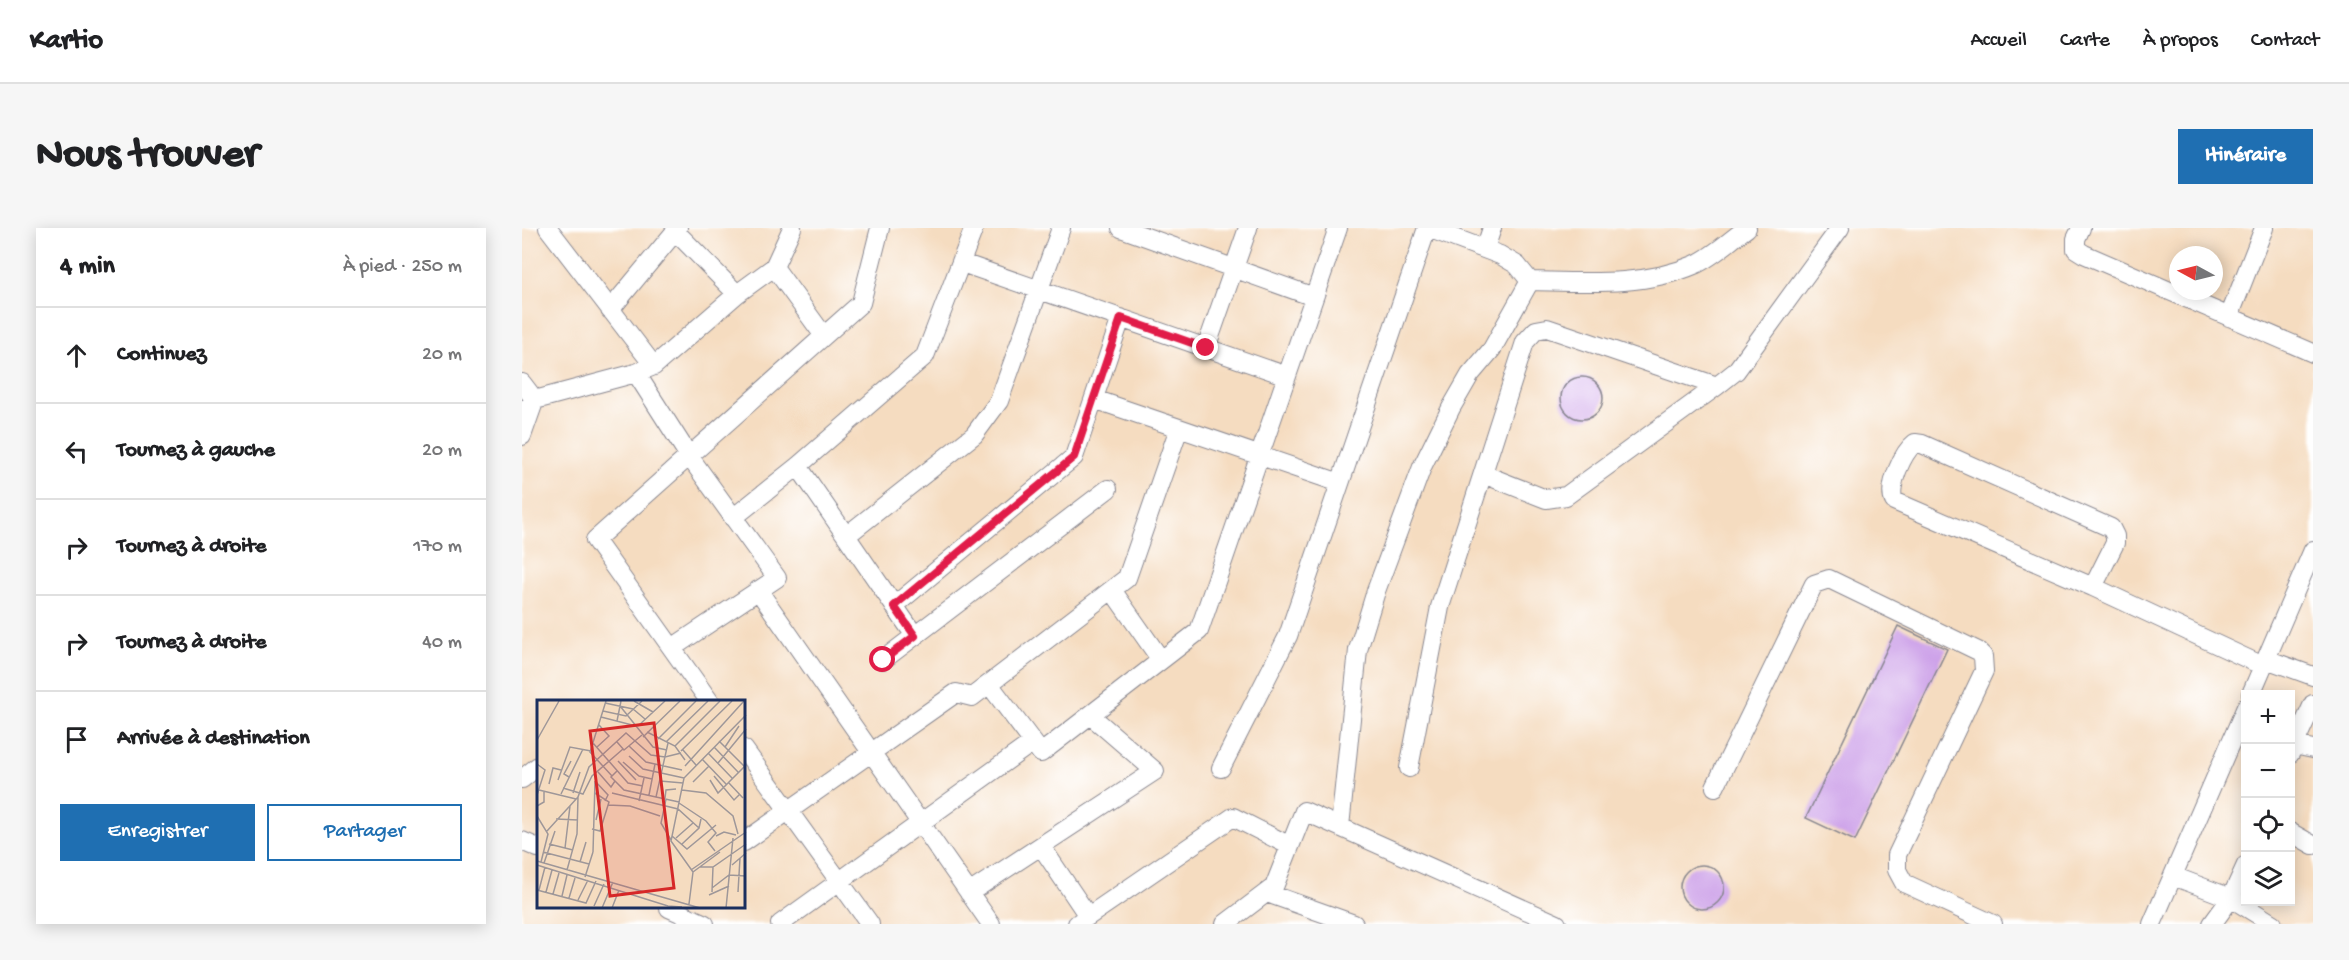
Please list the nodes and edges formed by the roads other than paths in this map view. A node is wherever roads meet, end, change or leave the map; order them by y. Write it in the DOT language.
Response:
graph roads {
  1 [pos="548,228"];
  2 [pos="792,228"];
  3 [pos="880,228"];
  4 [pos="974,228"];
  5 [pos="1061,228"];
  6 [pos="1121,228"];
  7 [pos="1248,228"];
  8 [pos="1338,228"];
  9 [pos="1428,228"];
  10 [pos="1492,228"];
  11 [pos="1747,228"];
  12 [pos="1840,228"];
  13 [pos="2081,228"];
  14 [pos="2264,228"];
  15 [pos="677,230"];
  16 [pos="1156,234"];
  17 [pos="1485,249"];
  18 [pos="962,263"];
  19 [pos="774,267"];
  20 [pos="1234,268"];
  21 [pos="1530,281"];
  22 [pos="1039,290"];
  23 [pos="737,294"];
  24 [pos="1314,297"];
  25 [pos="610,310"];
  26 [pos="2229,317"];
  27 [pos="1121,318"];
  28 [pos="824,336"];
  29 [pos="1206,348"];
  30 [pos="2313,353"];
  31 [pos="654,366"];
  32 [pos="636,373"];
  33 [pos="1287,376"];
  34 [pos="522,383"];
  35 [pos="1716,386"];
  36 [pos="1094,399"];
  37 [pos="529,406"];
  38 [pos="1179,428"];
  39 [pos="522,436"];
  40 [pos="689,456"];
  41 [pos="1259,456"];
  42 [pos="798,466"];
  43 [pos="1483,474"];
  44 [pos="1340,483"];
  45 [pos="1108,489"];
  46 [pos="733,518"];
  47 [pos="846,536"];
  48 [pos="2313,550"];
  49 [pos="2093,587"];
  50 [pos="758,590"];
  51 [pos="1112,590"];
  52 [pos="894,606"];
  53 [pos="915,636"];
  54 [pos="672,648"];
  55 [pos="883,660"];
  56 [pos="1161,660"];
  57 [pos="2265,662"];
  58 [pos="2313,676"];
  59 [pos="989,684"];
  60 [pos="2253,690"];
  61 [pos="709,700"];
  62 [pos="2313,704"];
  63 [pos="1090,715"];
  64 [pos="2241,719"];
  65 [pos="1033,742"];
  66 [pos="2295,744"];
  67 [pos="2313,749"];
  68 [pos="2295,750"];
  69 [pos="746,752"];
  70 [pos="872,753"];
  71 [pos="537,767"];
  72 [pos="1221,768"];
  73 [pos="1409,768"];
  74 [pos="522,779"];
  75 [pos="1715,787"];
  76 [pos="789,811"];
  77 [pos="921,822"];
  78 [pos="1340,827"];
  79 [pos="2295,835"];
  80 [pos="522,841"];
  81 [pos="746,841"];
  82 [pos="2313,845"];
  83 [pos="1041,846"];
  84 [pos="1290,846"];
  85 [pos="537,848"];
  86 [pos="2173,876"];
  87 [pos="2241,876"];
  88 [pos="839,881"];
  89 [pos="969,893"];
  90 [pos="1267,893"];
  91 [pos="2231,898"];
  92 [pos="671,909"];
  93 [pos="1082,920"];
  94 [pos="705,924"];
  95 [pos="780,924"];
  96 [pos="870,924"];
  97 [pos="991,924"];
  98 [pos="1225,924"];
  99 [pos="1354,924"];
  100 [pos="1557,924"];
  101 [pos="1993,924"];
  102 [pos="2152,924"];
  103 [pos="2212,924"];
  104 [pos="2273,924"];
  1 -- 25 [label="street"];
  2 -- 19 [label="street"];
  3 -- 28 [label="street"];
  4 -- 18 [label="street"];
  5 -- 22 [label="street"];
  6 -- 16 [label="street"];
  7 -- 20 [label="street"];
  8 -- 24 [label="street"];
  9 -- 17 [label="street"];
  9 -- 44 [label="street"];
  10 -- 17 [label="street"];
  11 -- 21 [label="street"];
  12 -- 35 [label="street"];
  13 -- 26 [label="street"];
  14 -- 26 [label="street"];
  15 -- 23 [label="street"];
  15 -- 25 [label="street"];
  16 -- 20 [label="street"];
  17 -- 21 [label="street"];
  18 -- 22 [label="street"];
  18 -- 42 [label="street"];
  19 -- 23 [label="street"];
  19 -- 28 [label="street"];
  20 -- 24 [label="street"];
  20 -- 29 [label="street"];
  21 -- 78 [label="street"];
  22 -- 27 [label="street"];
  22 -- 47 [label="street"];
  23 -- 31 [label="street"];
  24 -- 33 [label="street"];
  25 -- 31 [label="street"];
  26 -- 30 [label="street"];
  27 -- 29 [label="street"];
  27 -- 36 [label="street"];
  28 -- 40 [label="street"];
  29 -- 33 [label="street"];
  31 -- 32 [label="street"];
  32 -- 37 [label="street"];
  32 -- 40 [label="street"];
  33 -- 41 [label="street"];
  34 -- 37 [label="street"];
  35 -- 43 [label="street"];
  35 -- 43 [label="street"];
  36 -- 38 [label="street"];
  36 -- 52 [label="street"];
  37 -- 39 [label="street"];
  38 -- 41 [label="street"];
  38 -- 51 [label="street"];
  40 -- 46 [label="street"];
  40 -- 54 [label="street"];
  41 -- 44 [label="street"];
  41 -- 56 [label="street"];
  42 -- 46 [label="street"];
  42 -- 47 [label="street"];
  43 -- 73 [label="street"];
  44 -- 72 [label="street"];
  45 -- 53 [label="street"];
  46 -- 50 [label="street"];
  47 -- 52 [label="street"];
  48 -- 57 [label="street"];
  49 -- 49 [label="street"];
  49 -- 57 [label="street"];
  50 -- 54 [label="street"];
  50 -- 70 [label="street"];
  51 -- 56 [label="street"];
  51 -- 59 [label="street"];
  52 -- 53 [label="street"];
  53 -- 55 [label="street"];
  54 -- 61 [label="street"];
  56 -- 63 [label="street"];
  57 -- 58 [label="street"];
  57 -- 60 [label="street"];
  59 -- 65 [label="street"];
  59 -- 70 [label="street"];
  62 -- 66 [label="street"];
  63 -- 65 [label="street"];
  63 -- 83 [label="street"];
  64 -- 86 [label="street"];
  65 -- 77 [label="street"];
  67 -- 68 [label="street"];
  69 -- 76 [label="street"];
  70 -- 76 [label="street"];
  70 -- 77 [label="street"];
  71 -- 74 [label="street"];
  75 -- 101 [label="street"];
  76 -- 81 [label="street"];
  76 -- 88 [label="street"];
  77 -- 88 [label="street"];
  77 -- 89 [label="street"];
  78 -- 84 [label="street"];
  78 -- 100 [label="street"];
  79 -- 82 [label="street"];
  80 -- 85 [label="street"];
  83 -- 89 [label="street"];
  83 -- 93 [label="street"];
  84 -- 90 [label="street"];
  84 -- 93 [label="street"];
  86 -- 91 [label="street"];
  86 -- 102 [label="street"];
  87 -- 91 [label="street"];
  88 -- 95 [label="street"];
  88 -- 96 [label="street"];
  89 -- 97 [label="street"];
  90 -- 98 [label="street"];
  90 -- 99 [label="street"];
  91 -- 103 [label="street"];
  91 -- 104 [label="street"];
  92 -- 94 [label="street"];
}
